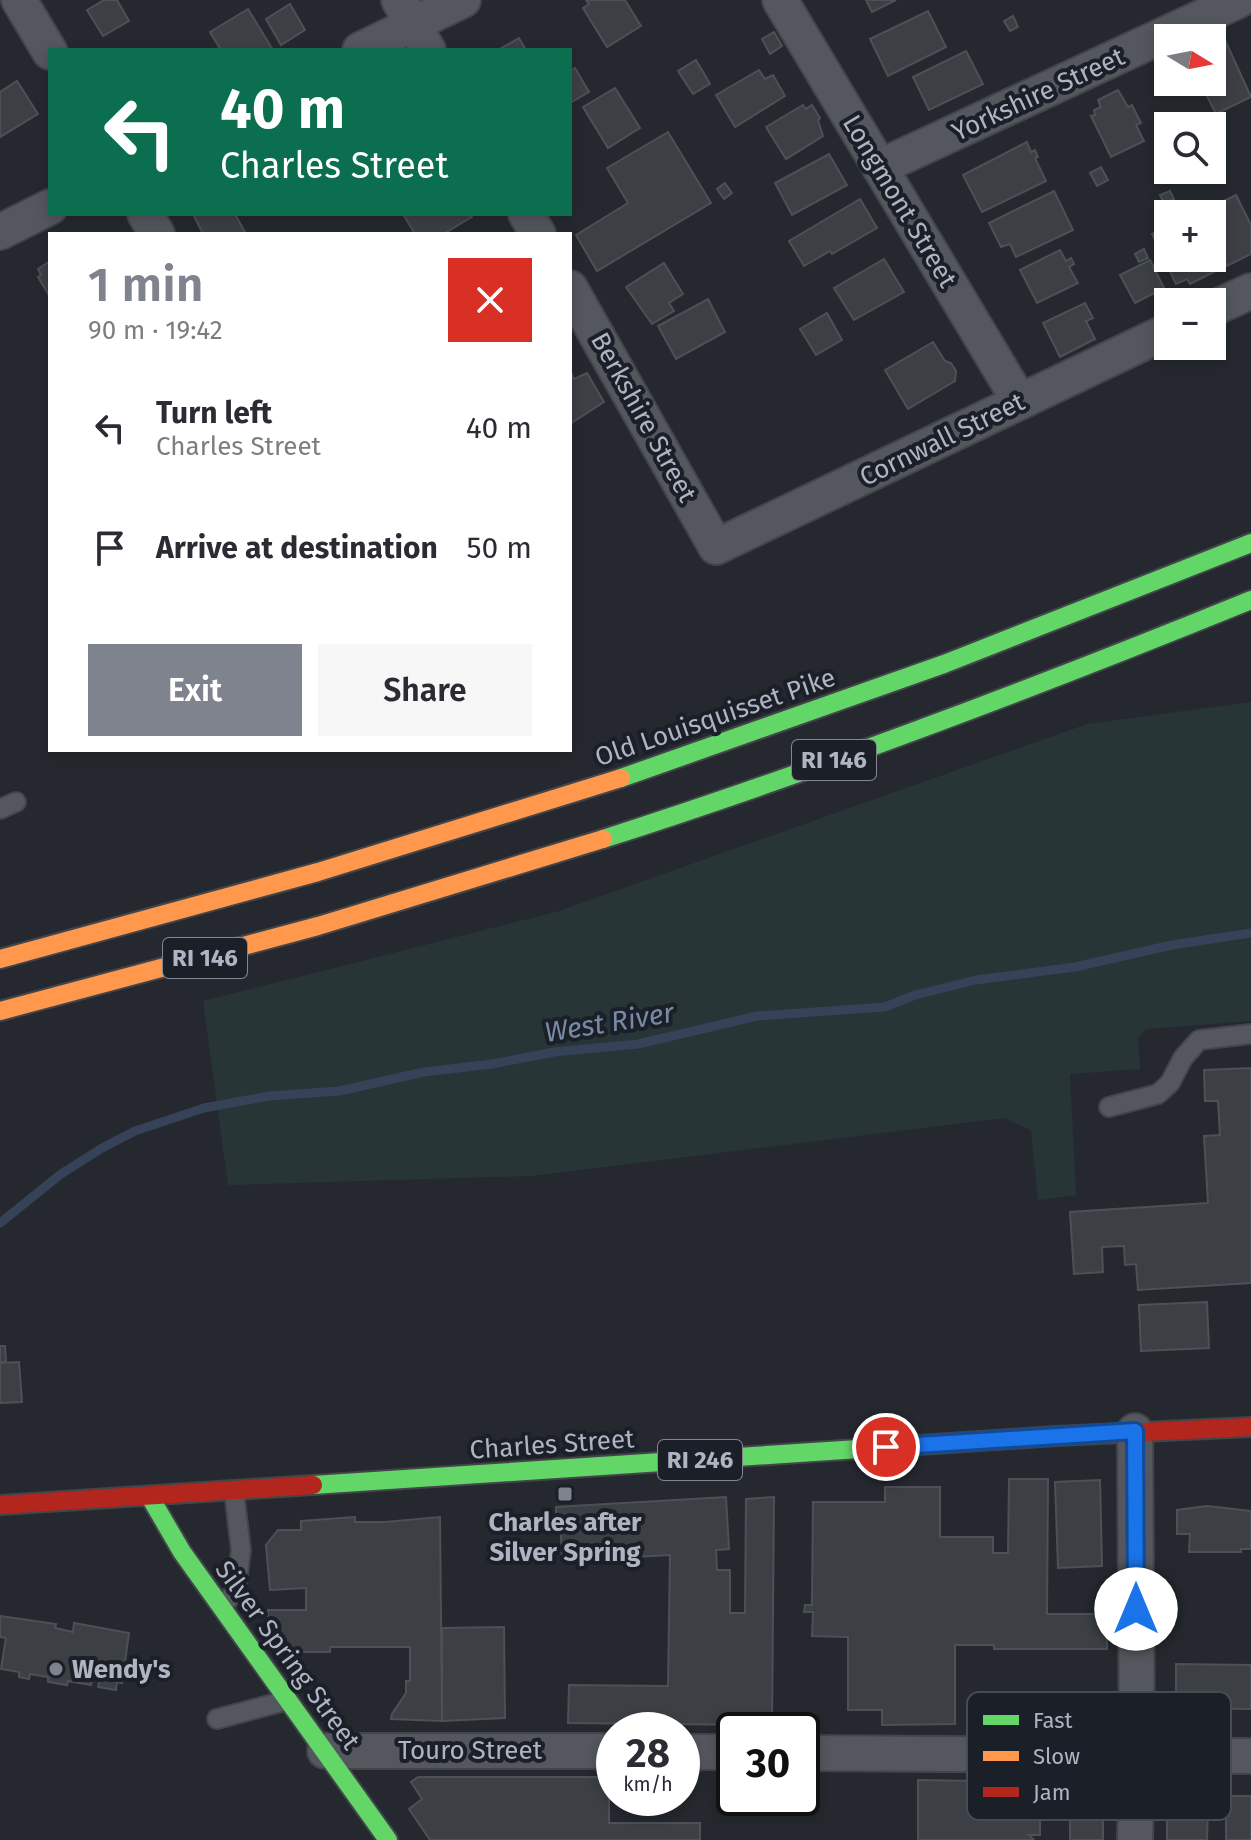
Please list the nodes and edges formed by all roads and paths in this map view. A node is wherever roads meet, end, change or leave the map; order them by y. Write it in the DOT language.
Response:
graph roads {
  1 [pos="19,0"];
  2 [pos="463,0"];
  3 [pos="780,0"];
  4 [pos="1239,0"];
  5 [pos="413,24"];
  6 [pos="364,48"];
  7 [pos="48,49"];
  8 [pos="880,167"];
  9 [pos="48,208"];
  10 [pos="0,232"];
  11 [pos="1251,291"];
  12 [pos="572,292"];
  13 [pos="1226,303"];
  14 [pos="1154,338"];
  15 [pos="1020,402"];
  16 [pos="1251,543"];
  17 [pos="716,547"];
  18 [pos="1251,600"];
  19 [pos="0,959"];
  20 [pos="0,1011"];
  21 [pos="1251,1034"];
  22 [pos="1109,1107"];
  23 [pos="1251,1427"];
  24 [pos="1135,1431"];
  25 [pos="234,1492"];
  26 [pos="150,1497"];
  27 [pos="0,1505"];
  28 [pos="221,1607"];
  29 [pos="1137,1692"];
  30 [pos="288,1700"];
  31 [pos="217,1719"];
  32 [pos="325,1751"];
  33 [pos="596,1751"];
  34 [pos="820,1753"];
  35 [pos="967,1754"];
  36 [pos="1135,1820"];
  37 [pos="388,1840"];
  38 [pos="1135,1840"];
  1 -- 7 [label="street"];
  2 -- 5 [label="street"];
  3 -- 8 [label="street, Longmont Street"];
  4 -- 8 [label="street, Yorkshire Street"];
  5 -- 6 [label="street"];
  8 -- 15 [label="street, Longmont Street"];
  9 -- 10 [label="street"];
  11 -- 13 [label="street"];
  12 -- 17 [label="street, Berkshire Street"];
  14 -- 15 [label="street, Cornwall Street"];
  15 -- 17 [label="street, Cornwall Street"];
  16 -- 19 [label="main road, Old Louisquisset Pike / RI 146"];
  18 -- 20 [label="main road, RI 146"];
  21 -- 22 [label="lane"];
  23 -- 24 [label="main road, Charles Street / RI 246"];
  24 -- 25 [label="main road, Charles Street / RI 246"];
  24 -- 29 [label="street"];
  25 -- 26 [label="main road, Charles Street / RI 246"];
  25 -- 28 [label="lane"];
  26 -- 27 [label="main road, Charles Street / RI 246"];
  26 -- 28 [label="main road, Silver Spring Street"];
  28 -- 30 [label="main road, Silver Spring Street"];
  30 -- 31 [label="lane"];
  30 -- 32 [label="main road, Silver Spring Street"];
  32 -- 33 [label="street, Touro Street"];
  32 -- 37 [label="main road, Silver Spring Street"];
  34 -- 35 [label="street"];
  36 -- 38 [label="street"];
}
